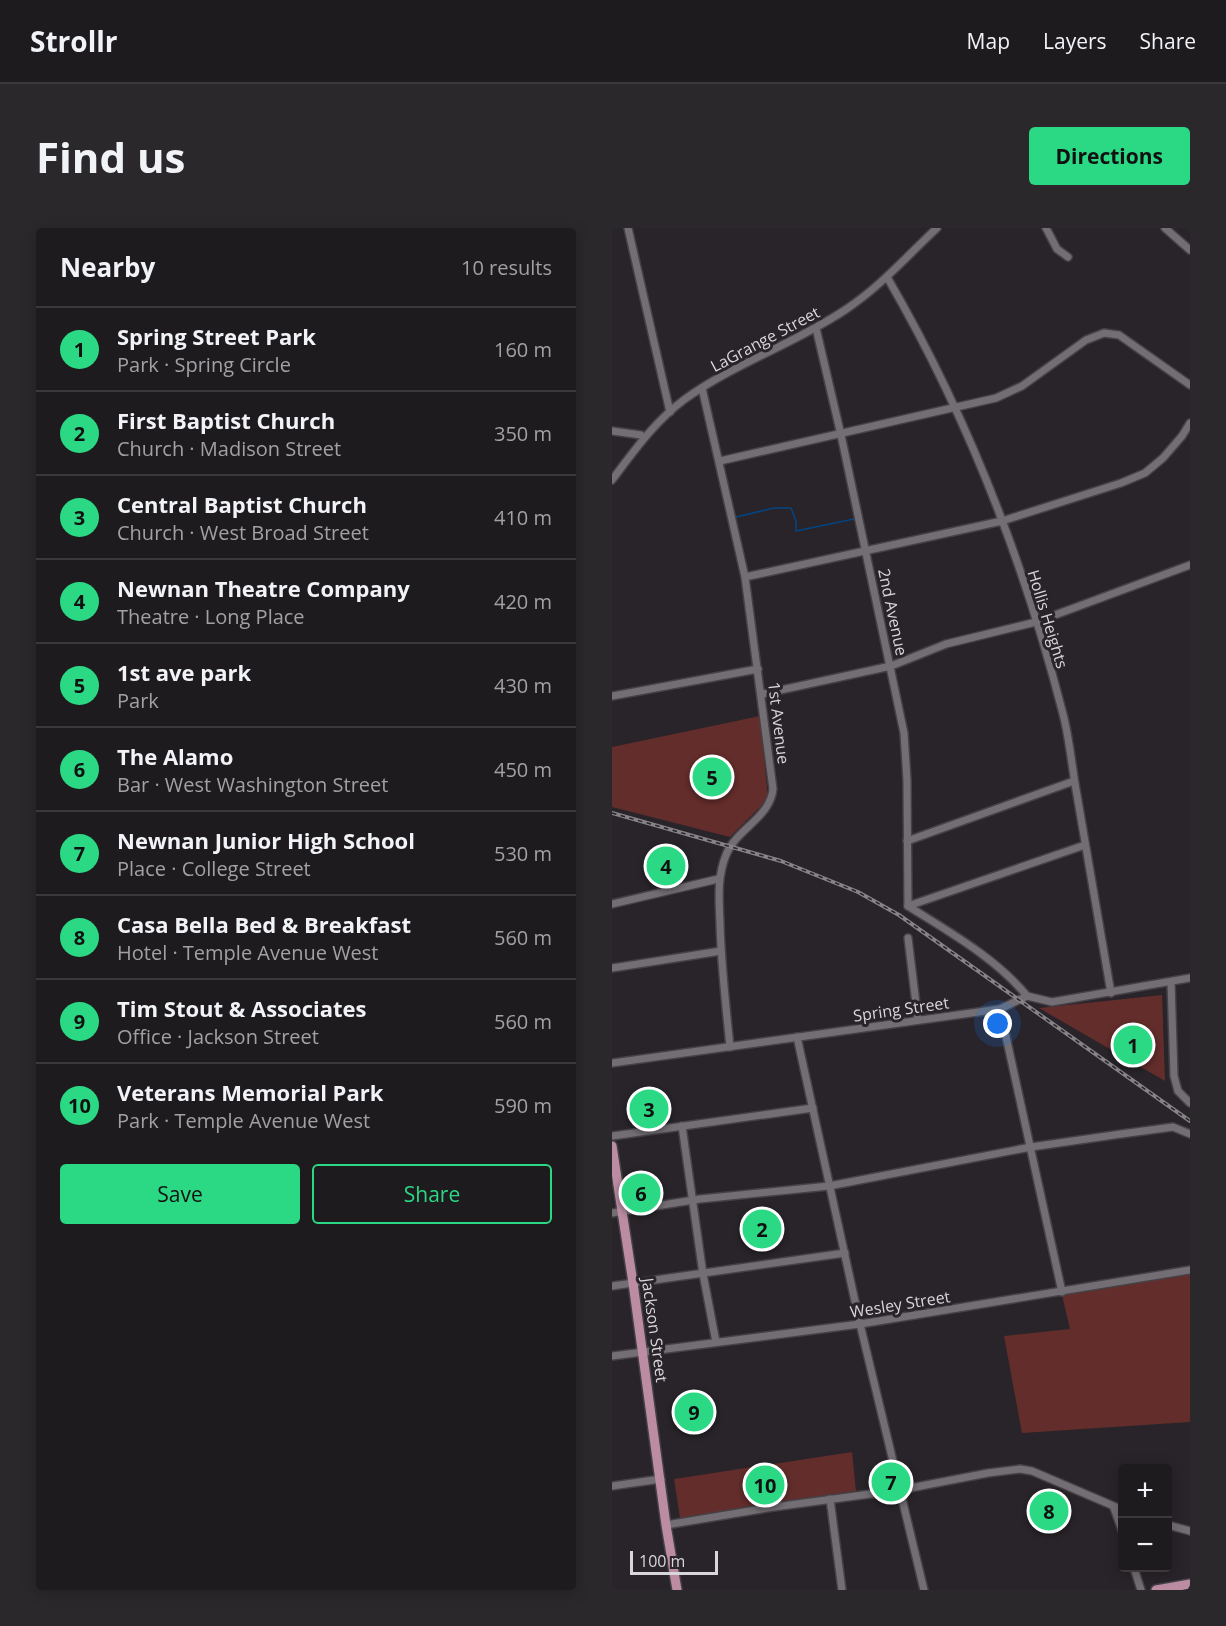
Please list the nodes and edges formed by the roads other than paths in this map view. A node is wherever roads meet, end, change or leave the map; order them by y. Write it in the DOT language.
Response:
graph roads {
  1 [pos="628,228"];
  2 [pos="937,228"];
  3 [pos="1046,228"];
  4 [pos="1165,228"];
  5 [pos="929,231"];
  6 [pos="1190,250"];
  7 [pos="1068,256"];
  8 [pos="887,277"];
  9 [pos="816,328"];
  10 [pos="1190,385"];
  11 [pos="702,388"];
  12 [pos="956,408"];
  13 [pos="670,411"];
  14 [pos="1190,423"];
  15 [pos="612,431"];
  16 [pos="841,435"];
  17 [pos="644,438"];
  18 [pos="720,461"];
  19 [pos="612,480"];
  20 [pos="1002,521"];
  21 [pos="865,551"];
  22 [pos="1190,565"];
  23 [pos="745,577"];
  24 [pos="1036,622"];
  25 [pos="891,666"];
  26 [pos="758,669"];
  27 [pos="762,694"];
  28 [pos="612,696"];
  29 [pos="1074,781"];
  30 [pos="907,841"];
  31 [pos="1085,845"];
  32 [pos="718,879"];
  33 [pos="612,904"];
  34 [pos="908,906"];
  35 [pos="908,938"];
  36 [pos="721,951"];
  37 [pos="612,968"];
  38 [pos="1190,978"];
  39 [pos="1171,982"];
  40 [pos="1111,993"];
  41 [pos="1027,996"];
  42 [pos="1000,1009"];
  43 [pos="918,1020"];
  44 [pos="797,1037"];
  45 [pos="730,1047"];
  46 [pos="612,1063"];
  47 [pos="1190,1103"];
  48 [pos="813,1108"];
  49 [pos="682,1126"];
  50 [pos="1190,1134"];
  51 [pos="612,1136"];
  52 [pos="612,1146"];
  53 [pos="1031,1147"];
  54 [pos="829,1186"];
  55 [pos="694,1200"];
  56 [pos="617,1212"];
  57 [pos="845,1253"];
  58 [pos="1190,1270"];
  59 [pos="703,1274"];
  60 [pos="633,1283"];
  61 [pos="612,1286"];
  62 [pos="1062,1292"];
  63 [pos="860,1324"];
  64 [pos="716,1342"];
  65 [pos="643,1352"];
  66 [pos="612,1356"];
  67 [pos="661,1479"];
  68 [pos="612,1486"];
  69 [pos="900,1490"];
  70 [pos="830,1499"];
  71 [pos="1114,1508"];
  72 [pos="1118,1509"];
  73 [pos="1118,1520"];
  74 [pos="666,1525"];
  75 [pos="1172,1526"];
  76 [pos="1190,1531"];
  77 [pos="1135,1572"];
  78 [pos="1190,1584"];
  79 [pos="677,1590"];
  80 [pos="843,1590"];
  81 [pos="924,1590"];
  82 [pos="1141,1590"];
  83 [pos="1158,1590"];
  1 -- 13 [label="street"];
  2 -- 5 [label="street, LaGrange Street"];
  3 -- 7 [label="street"];
  4 -- 6 [label="street"];
  5 -- 8 [label="street, LaGrange Street"];
  8 -- 9 [label="street, LaGrange Street"];
  8 -- 12 [label="street, Hollis Heights"];
  9 -- 11 [label="street, LaGrange Street"];
  9 -- 16 [label="street, 2nd Avenue"];
  10 -- 12 [label="street"];
  11 -- 13 [label="street, LaGrange Street"];
  11 -- 18 [label="street, 1st Avenue"];
  12 -- 16 [label="street"];
  12 -- 20 [label="street, Hollis Heights"];
  13 -- 17 [label="street, LaGrange Street"];
  14 -- 20 [label="street"];
  15 -- 17 [label="street"];
  16 -- 18 [label="street"];
  16 -- 21 [label="street, 2nd Avenue"];
  17 -- 19 [label="street, LaGrange Street"];
  18 -- 23 [label="street, 1st Avenue"];
  20 -- 21 [label="street"];
  20 -- 24 [label="street, Hollis Heights"];
  21 -- 23 [label="street"];
  21 -- 25 [label="street, 2nd Avenue"];
  22 -- 24 [label="street"];
  23 -- 26 [label="street, 1st Avenue"];
  24 -- 25 [label="street"];
  24 -- 29 [label="street, Hollis Heights"];
  25 -- 27 [label="street"];
  25 -- 30 [label="street, 2nd Avenue"];
  26 -- 27 [label="street, 1st Avenue"];
  26 -- 28 [label="street"];
  27 -- 32 [label="street, 1st Avenue"];
  29 -- 30 [label="street"];
  29 -- 31 [label="street, Hollis Heights"];
  30 -- 34 [label="street, 2nd Avenue"];
  31 -- 34 [label="street"];
  31 -- 40 [label="street, Hollis Heights"];
  32 -- 33 [label="street"];
  32 -- 36 [label="street, 1st Avenue"];
  34 -- 41 [label="street"];
  35 -- 43 [label="street"];
  36 -- 37 [label="street"];
  36 -- 45 [label="street, 1st Avenue"];
  38 -- 39 [label="street"];
  39 -- 40 [label="street"];
  39 -- 47 [label="street"];
  40 -- 41 [label="street"];
  41 -- 42 [label="street, Spring Street"];
  42 -- 43 [label="street, Spring Street"];
  42 -- 53 [label="street"];
  43 -- 44 [label="street, Spring Street"];
  44 -- 45 [label="street, Spring Street"];
  44 -- 48 [label="street"];
  45 -- 46 [label="street, Spring Street"];
  48 -- 49 [label="street"];
  48 -- 54 [label="street"];
  49 -- 51 [label="street"];
  49 -- 55 [label="street"];
  50 -- 53 [label="street"];
  52 -- 56 [label="main road, Jackson Street"];
  53 -- 54 [label="street"];
  53 -- 62 [label="street"];
  54 -- 55 [label="street"];
  54 -- 57 [label="street"];
  55 -- 56 [label="street"];
  55 -- 59 [label="street"];
  56 -- 60 [label="main road, Jackson Street"];
  57 -- 59 [label="street"];
  57 -- 63 [label="street"];
  58 -- 62 [label="street, Wesley Street"];
  59 -- 60 [label="street"];
  59 -- 64 [label="street"];
  60 -- 61 [label="street"];
  60 -- 65 [label="main road, Jackson Street"];
  62 -- 63 [label="street, Wesley Street"];
  63 -- 64 [label="street, Wesley Street"];
  63 -- 69 [label="street"];
  64 -- 65 [label="street, Wesley Street"];
  65 -- 66 [label="street, Wesley Street"];
  65 -- 67 [label="main road, Jackson Street"];
  67 -- 68 [label="street"];
  67 -- 74 [label="main road, Jackson Street"];
  69 -- 70 [label="street"];
  69 -- 71 [label="street"];
  69 -- 81 [label="street"];
  70 -- 74 [label="street"];
  70 -- 80 [label="street"];
  71 -- 72 [label="street"];
  71 -- 73 [label="street"];
  74 -- 79 [label="main road, Jackson Street"];
  75 -- 76 [label="street"];
  77 -- 82 [label="street"];
  78 -- 83 [label="main road"];
}
